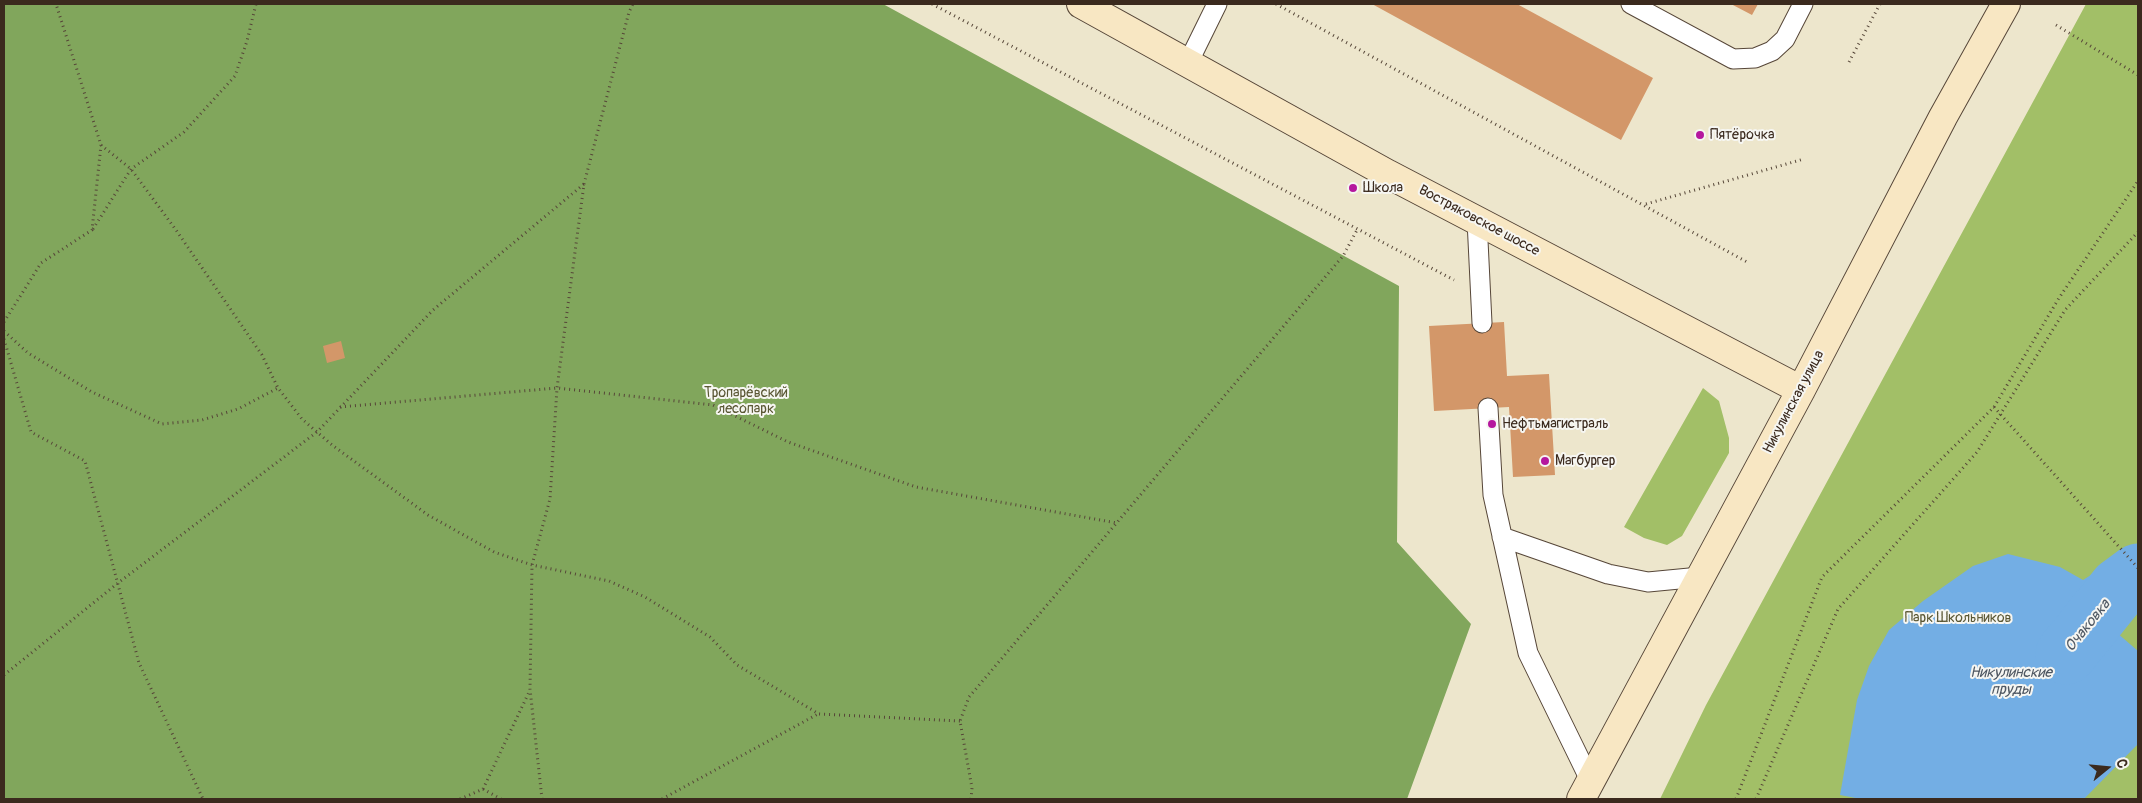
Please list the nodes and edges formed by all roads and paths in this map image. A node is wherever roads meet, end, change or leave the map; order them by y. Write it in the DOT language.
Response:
graph roads {
  1 [pos="56,4"];
  2 [pos="256,4"];
  3 [pos="633,4"];
  4 [pos="932,4"];
  5 [pos="1081,4"];
  6 [pos="1217,4"];
  7 [pos="1276,4"];
  8 [pos="1631,4"];
  9 [pos="1803,4"];
  10 [pos="1880,4"];
  11 [pos="2006,4"];
  12 [pos="2056,25"];
  13 [pos="1849,62"];
  14 [pos="1188,63"];
  15 [pos="2138,75"];
  16 [pos="101,145"];
  17 [pos="1804,159"];
  18 [pos="131,169"];
  19 [pos="2138,181"];
  20 [pos="584,184"];
  21 [pos="1646,204"];
  22 [pos="1477,220"];
  23 [pos="92,230"];
  24 [pos="1357,230"];
  25 [pos="2138,232"];
  26 [pos="1747,262"];
  27 [pos="1481,295"];
  28 [pos="4,322"];
  29 [pos="1482,323"];
  30 [pos="4,331"];
  31 [pos="4,339"];
  32 [pos="278,388"];
  33 [pos="557,388"];
  34 [pos="1801,390"];
  35 [pos="1994,407"];
  36 [pos="340,408"];
  37 [pos="1488,408"];
  38 [pos="2000,414"];
  39 [pos="317,432"];
  40 [pos="1117,523"];
  41 [pos="1502,537"];
  42 [pos="532,565"];
  43 [pos="2138,568"];
  44 [pos="1700,578"];
  45 [pos="118,583"];
  46 [pos="4,675"];
  47 [pos="530,689"];
  48 [pos="819,714"];
  49 [pos="960,721"];
  50 [pos="483,789"];
  51 [pos="1586,790"];
  52 [pos="203,799"];
  53 [pos="460,799"];
  54 [pos="501,799"];
  55 [pos="542,799"];
  56 [pos="662,799"];
  57 [pos="971,799"];
  58 [pos="1736,799"];
  59 [pos="1756,799"];
  1 -- 16 [label="path"];
  2 -- 18 [label="path"];
  3 -- 20 [label="path"];
  4 -- 24 [label="path"];
  5 -- 14 [label="main road, Востряковское шоссе"];
  6 -- 14 [label="lane"];
  7 -- 21 [label="path"];
  8 -- 9 [label="lane"];
  10 -- 13 [label="path"];
  11 -- 34 [label="main road, Никулинская улица"];
  12 -- 15 [label="path"];
  14 -- 22 [label="main road, Востряковское шоссе"];
  16 -- 18 [label="path"];
  16 -- 23 [label="path"];
  17 -- 21 [label="path"];
  18 -- 23 [label="path"];
  18 -- 32 [label="path"];
  19 -- 35 [label="path"];
  20 -- 33 [label="path"];
  20 -- 36 [label="path"];
  21 -- 26 [label="path"];
  22 -- 27 [label="lane"];
  22 -- 34 [label="main road, Востряковское шоссе"];
  23 -- 28 [label="path"];
  24 -- 27 [label="path"];
  24 -- 40 [label="path"];
  25 -- 38 [label="path"];
  27 -- 29 [label="lane"];
  30 -- 32 [label="path"];
  31 -- 45 [label="path"];
  32 -- 39 [label="path"];
  33 -- 36 [label="path"];
  33 -- 40 [label="path"];
  33 -- 42 [label="path"];
  34 -- 44 [label="main road, Никулинская улица"];
  35 -- 38 [label="path"];
  35 -- 58 [label="path"];
  36 -- 39 [label="path"];
  37 -- 41 [label="lane"];
  38 -- 43 [label="path"];
  38 -- 59 [label="path"];
  39 -- 42 [label="path"];
  39 -- 45 [label="path"];
  40 -- 49 [label="path"];
  41 -- 44 [label="lane"];
  41 -- 51 [label="lane"];
  42 -- 47 [label="path"];
  42 -- 48 [label="path"];
  44 -- 51 [label="main road, Никулинская улица"];
  45 -- 46 [label="path"];
  45 -- 52 [label="path"];
  47 -- 50 [label="path"];
  47 -- 55 [label="path"];
  48 -- 49 [label="path"];
  48 -- 56 [label="path"];
  49 -- 57 [label="path"];
  50 -- 53 [label="path"];
  50 -- 54 [label="path"];
}
